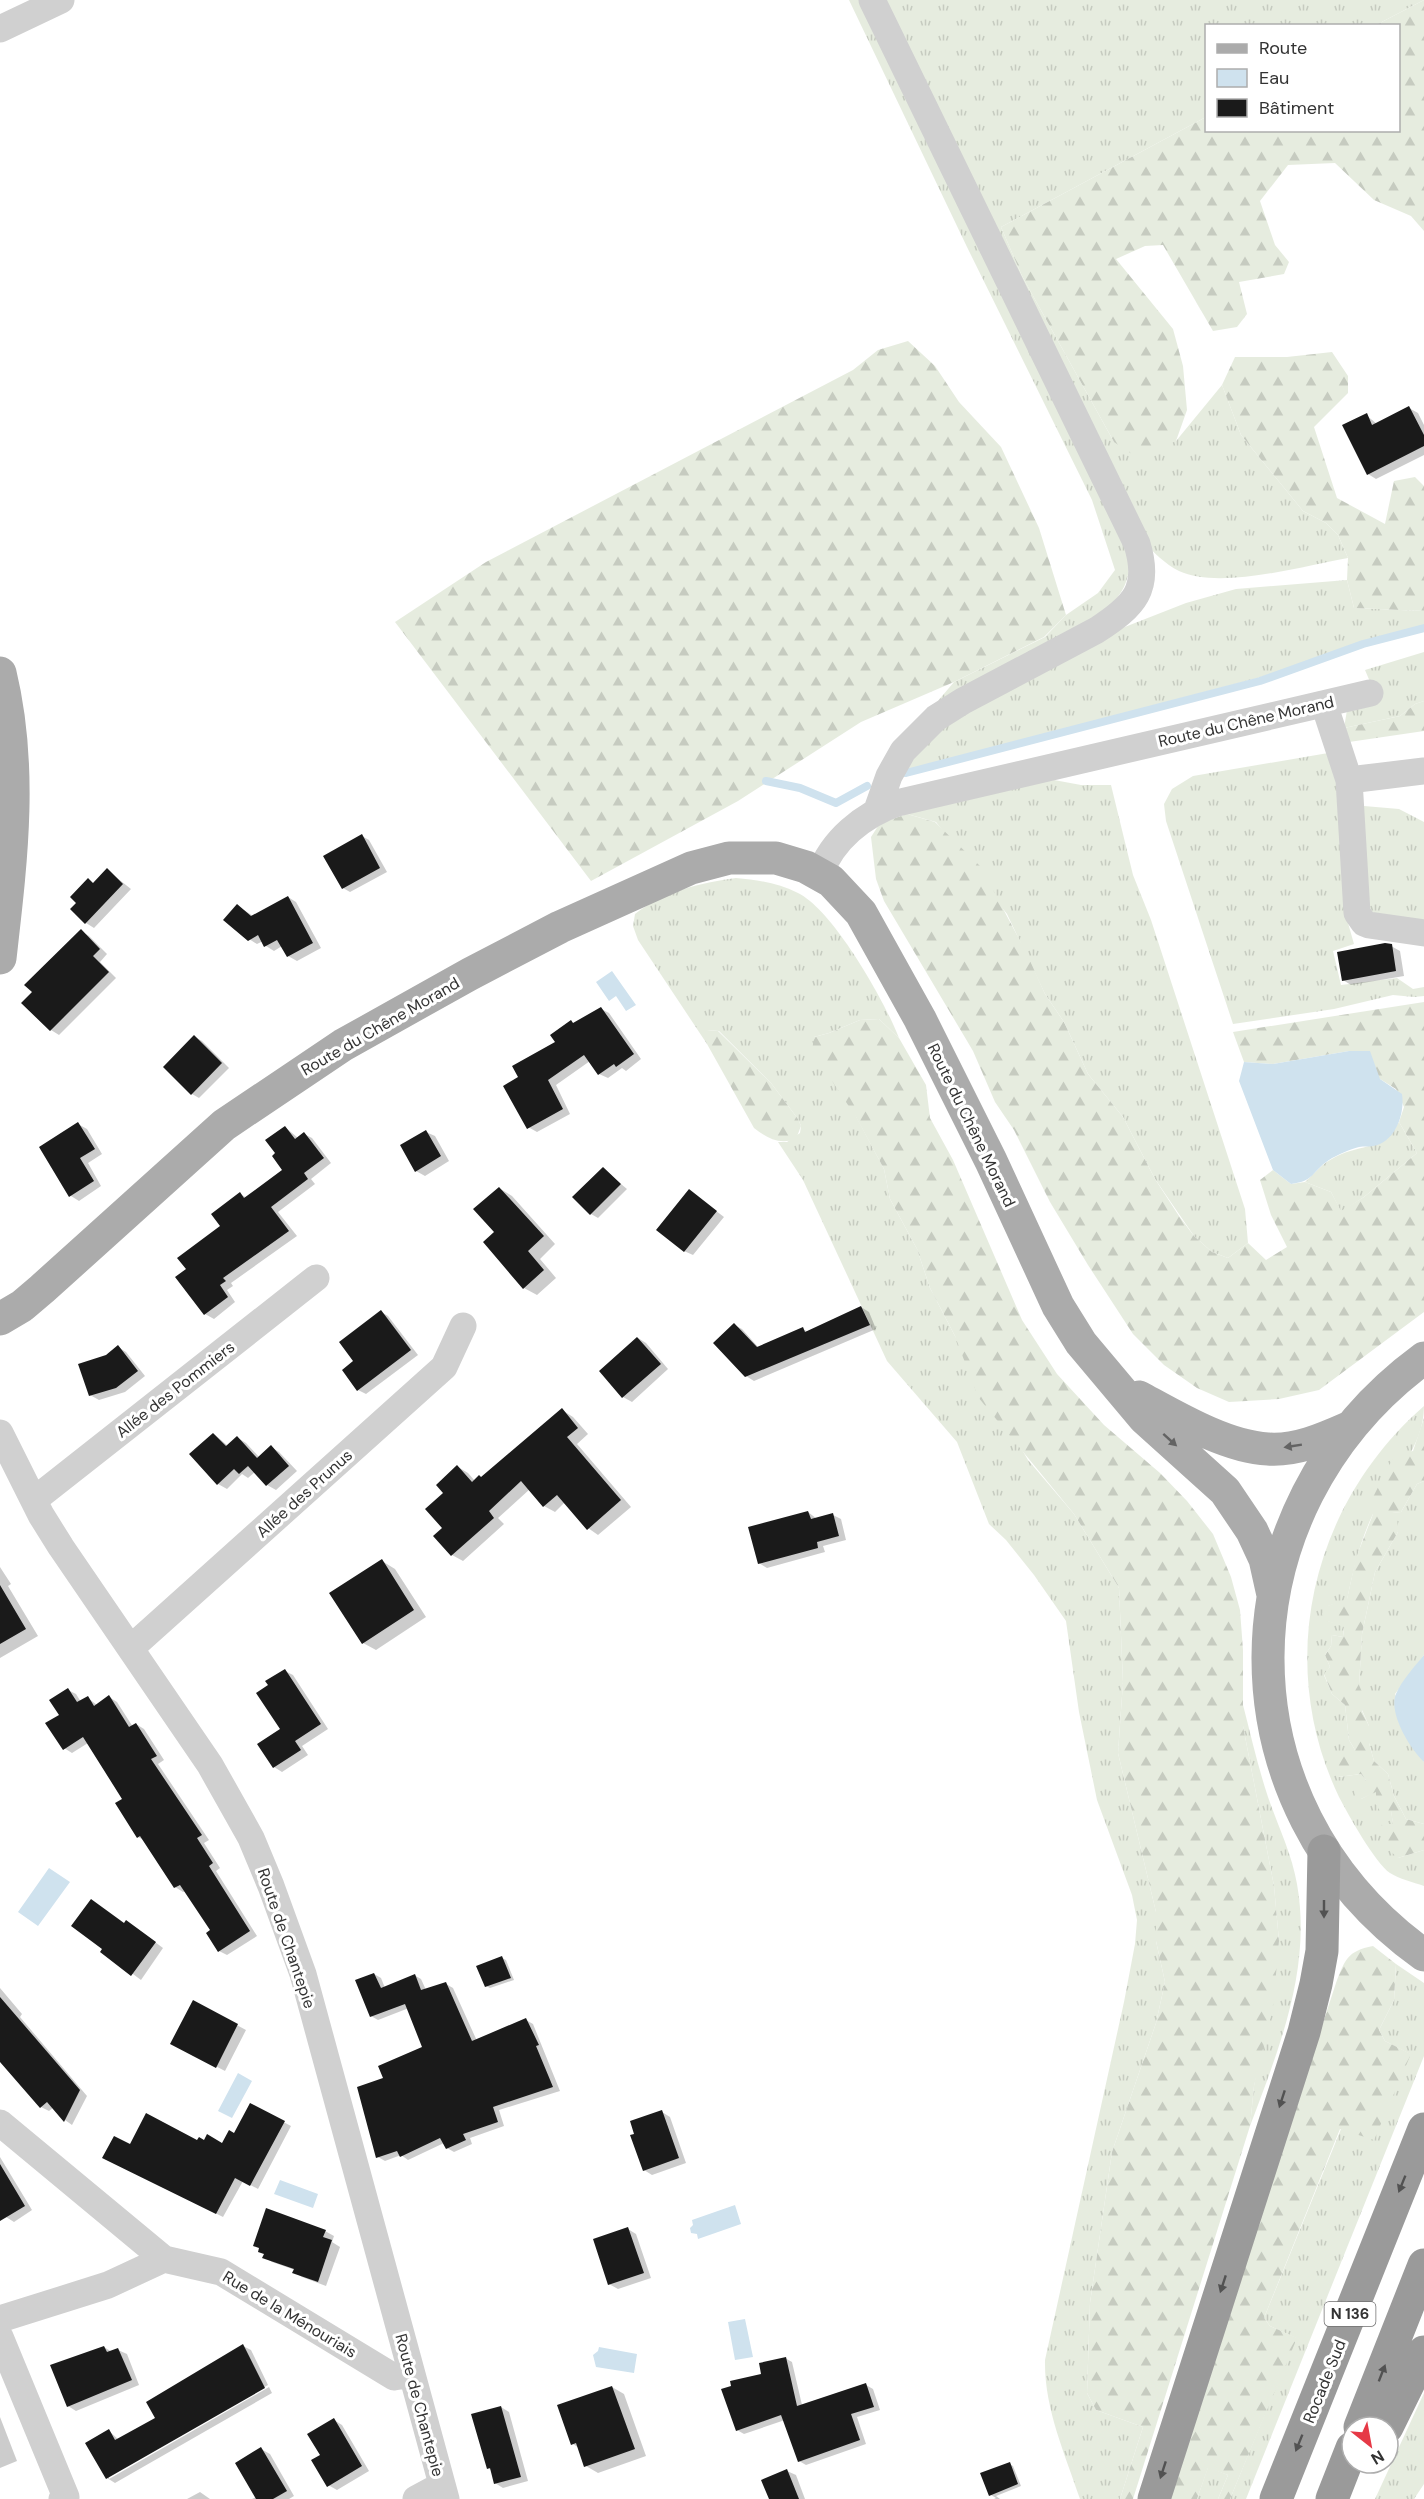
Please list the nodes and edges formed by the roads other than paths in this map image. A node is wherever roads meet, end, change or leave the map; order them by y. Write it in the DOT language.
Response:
graph roads {
  1 [pos="61,0"];
  2 [pos="872,0"];
  3 [pos="0,29"];
  4 [pos="0,673"];
  5 [pos="1370,693"];
  6 [pos="1324,704"];
  7 [pos="1424,771"];
  8 [pos="1349,780"];
  9 [pos="877,810"];
  10 [pos="820,874"];
  11 [pos="1424,933"];
  12 [pos="0,958"];
  13 [pos="316,1278"];
  14 [pos="0,1319"];
  15 [pos="463,1326"];
  16 [pos="1424,1358"];
  17 [pos="1114,1383"];
  18 [pos="1348,1428"];
  19 [pos="0,1433"];
  20 [pos="34,1500"];
  21 [pos="1274,1594"];
  22 [pos="131,1648"];
  23 [pos="1324,1851"];
  24 [pos="1424,1955"];
  25 [pos="0,2122"];
  26 [pos="1424,2129"];
  27 [pos="164,2259"];
  28 [pos="1424,2265"];
  29 [pos="0,2319"];
  30 [pos="0,2337"];
  31 [pos="1424,2352"];
  32 [pos="412,2374"];
  33 [pos="1365,2415"];
  34 [pos="1393,2415"];
  35 [pos="1341,2475"];
  36 [pos="1351,2475"];
  37 [pos="444,2492"];
  38 [pos="1333,2496"];
  39 [pos="62,2499"];
  40 [pos="416,2499"];
  41 [pos="1154,2499"];
  42 [pos="1276,2499"];
  1 -- 3 [label="street"];
  2 -- 9 [label="street"];
  4 -- 12 [label="main road"];
  5 -- 6 [label="street, Route du Chêne Morand"];
  6 -- 8 [label="street"];
  6 -- 9 [label="street, Route du Chêne Morand"];
  7 -- 8 [label="street"];
  8 -- 11 [label="street"];
  9 -- 10 [label="street, Route du Chêne Morand"];
  10 -- 14 [label="main road, Route du Chêne Morand"];
  10 -- 17 [label="main road, Route du Chêne Morand"];
  13 -- 20 [label="street, Allée des Pommiers"];
  15 -- 22 [label="street, Allée des Prunus"];
  16 -- 18 [label="main road"];
  18 -- 17 [label="main road, Route du Chêne Morand, one-way"];
  17 -- 21 [label="main road, Route du Chêne Morand, one-way"];
  18 -- 21 [label="main road"];
  19 -- 20 [label="street, Route de Chantepie"];
  20 -- 22 [label="street, Route de Chantepie"];
  21 -- 23 [label="main road"];
  22 -- 32 [label="street, Route de Chantepie"];
  23 -- 24 [label="main road"];
  23 -- 41 [label="highway, one-way"];
  25 -- 27 [label="street, Rue de la Ménouriais"];
  26 -- 42 [label="highway, Rocade Sud / N 136, one-way"];
  27 -- 29 [label="street"];
  27 -- 32 [label="street, Rue de la Ménouriais"];
  33 -- 28 [label="highway, N 136, one-way"];
  30 -- 39 [label="street"];
  31 -- 34 [label="highway"];
  32 -- 37 [label="street, Route de Chantepie"];
  35 -- 38 [label="highway"];
  36 -- 38 [label="highway"];
  37 -- 40 [label="street"];
}
